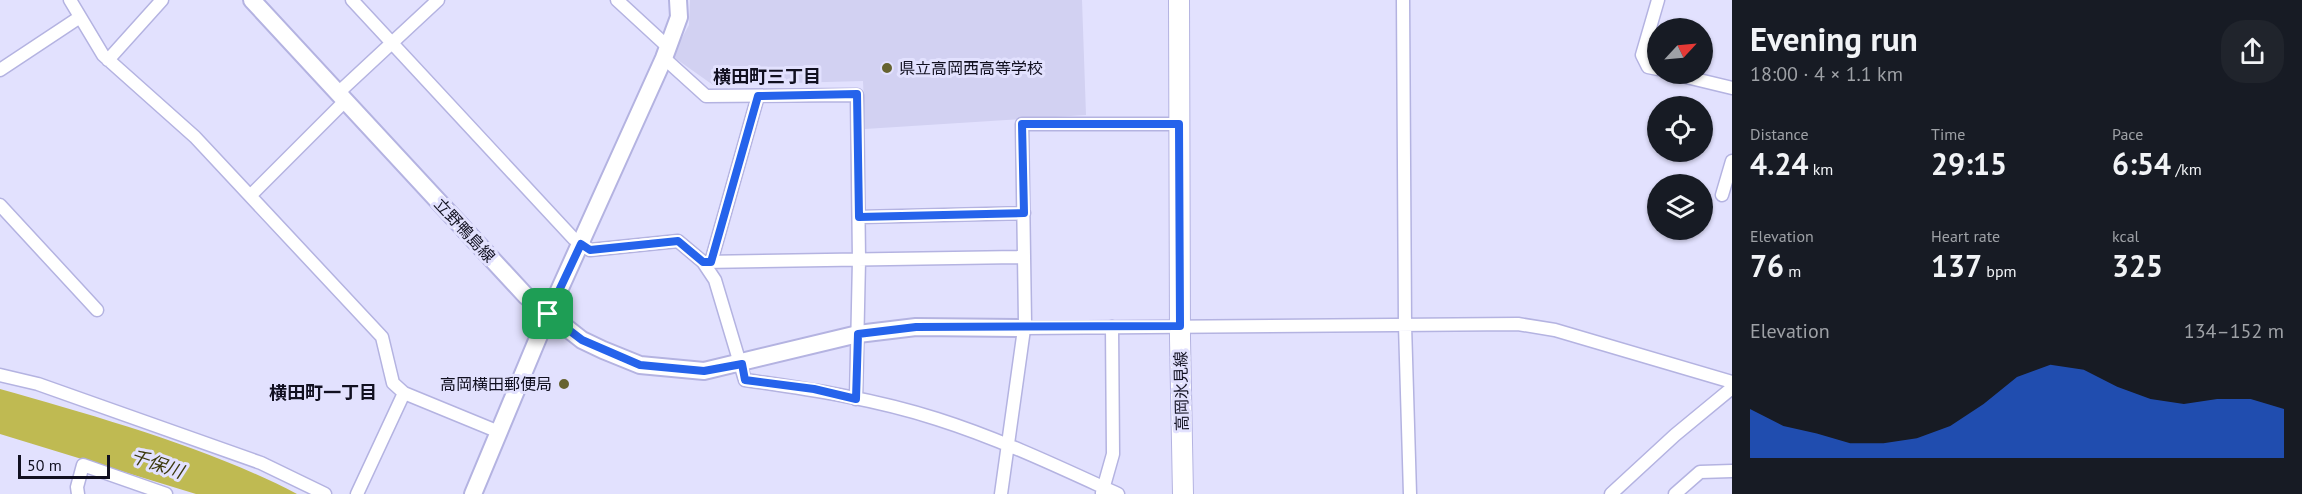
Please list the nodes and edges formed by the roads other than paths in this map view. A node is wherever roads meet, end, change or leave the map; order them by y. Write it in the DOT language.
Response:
graph roads {
  1 [pos="70,0"];
  2 [pos="162,0"];
  3 [pos="252,0"];
  4 [pos="352,0"];
  5 [pos="438,0"];
  6 [pos="617,0"];
  7 [pos="678,0"];
  8 [pos="1179,0"];
  9 [pos="1403,0"];
  10 [pos="1658,0"];
  11 [pos="80,17"];
  12 [pos="1653,18"];
  13 [pos="1647,38"];
  14 [pos="393,44"];
  15 [pos="666,53"];
  16 [pos="108,60"];
  17 [pos="1647,65"];
  18 [pos="1,68"];
  19 [pos="1713,83"];
  20 [pos="1732,88"];
  21 [pos="758,96"];
  22 [pos="342,97"];
  23 [pos="1179,124"];
  24 [pos="1732,161"];
  25 [pos="251,195"];
  26 [pos="1722,195"];
  27 [pos="0,205"];
  28 [pos="1024,213"];
  29 [pos="859,217"];
  30 [pos="581,244"];
  31 [pos="1024,257"];
  32 [pos="859,260"];
  33 [pos="707,262"];
  34 [pos="97,310"];
  35 [pos="548,314"];
  36 [pos="1405,325"];
  37 [pos="1180,326"];
  38 [pos="1112,327"];
  39 [pos="1024,328"];
  40 [pos="858,334"];
  41 [pos="742,364"];
  42 [pos="0,375"];
  43 [pos="1732,382"];
  44 [pos="1732,388"];
  45 [pos="404,393"];
  46 [pos="856,399"];
  47 [pos="499,432"];
  48 [pos="1008,444"];
  49 [pos="1732,471"];
  50 [pos="1102,490"];
  51 [pos="78,494"];
  52 [pos="166,494"];
  53 [pos="325,494"];
  54 [pos="357,494"];
  55 [pos="473,494"];
  56 [pos="1001,494"];
  57 [pos="1118,494"];
  58 [pos="1184,494"];
  59 [pos="1410,494"];
  60 [pos="1611,494"];
  61 [pos="1675,494"];
  1 -- 11 [label="street"];
  2 -- 16 [label="street"];
  3 -- 22 [label="street, 立野鴨島線"];
  4 -- 14 [label="street"];
  5 -- 14 [label="street"];
  6 -- 15 [label="street"];
  7 -- 15 [label="street"];
  8 -- 23 [label="main road, 高岡氷見線"];
  9 -- 36 [label="street"];
  10 -- 12 [label="street"];
  11 -- 16 [label="street"];
  11 -- 18 [label="street"];
  13 -- 17 [label="street"];
  14 -- 22 [label="street"];
  14 -- 30 [label="street"];
  15 -- 21 [label="street"];
  15 -- 30 [label="street"];
  16 -- 25 [label="street"];
  19 -- 20 [label="street"];
  21 -- 29 [label="street"];
  21 -- 33 [label="street"];
  22 -- 25 [label="street"];
  22 -- 35 [label="street, 立野鴨島線"];
  23 -- 28 [label="street"];
  23 -- 37 [label="main road, 高岡氷見線"];
  24 -- 26 [label="street"];
  25 -- 45 [label="street"];
  27 -- 34 [label="street"];
  28 -- 29 [label="street"];
  28 -- 31 [label="street"];
  29 -- 32 [label="street"];
  30 -- 33 [label="street"];
  30 -- 35 [label="street"];
  31 -- 32 [label="street"];
  31 -- 39 [label="street"];
  32 -- 33 [label="street"];
  32 -- 40 [label="street"];
  33 -- 41 [label="street"];
  35 -- 41 [label="street, 立野鴨島線"];
  35 -- 47 [label="street"];
  36 -- 37 [label="street"];
  36 -- 43 [label="street"];
  36 -- 59 [label="street"];
  37 -- 38 [label="street"];
  37 -- 58 [label="main road, 高岡氷見線"];
  38 -- 39 [label="street"];
  38 -- 50 [label="street"];
  39 -- 40 [label="street, 立野鴨島線"];
  39 -- 48 [label="street"];
  40 -- 41 [label="street, 立野鴨島線"];
  40 -- 46 [label="street"];
  41 -- 46 [label="street"];
  42 -- 53 [label="street"];
  44 -- 60 [label="street"];
  45 -- 47 [label="street"];
  45 -- 54 [label="street"];
  46 -- 48 [label="street"];
  47 -- 55 [label="street"];
  48 -- 50 [label="street"];
  48 -- 56 [label="street"];
  49 -- 61 [label="street"];
  50 -- 57 [label="street"];
  51 -- 52 [label="street"];
}
